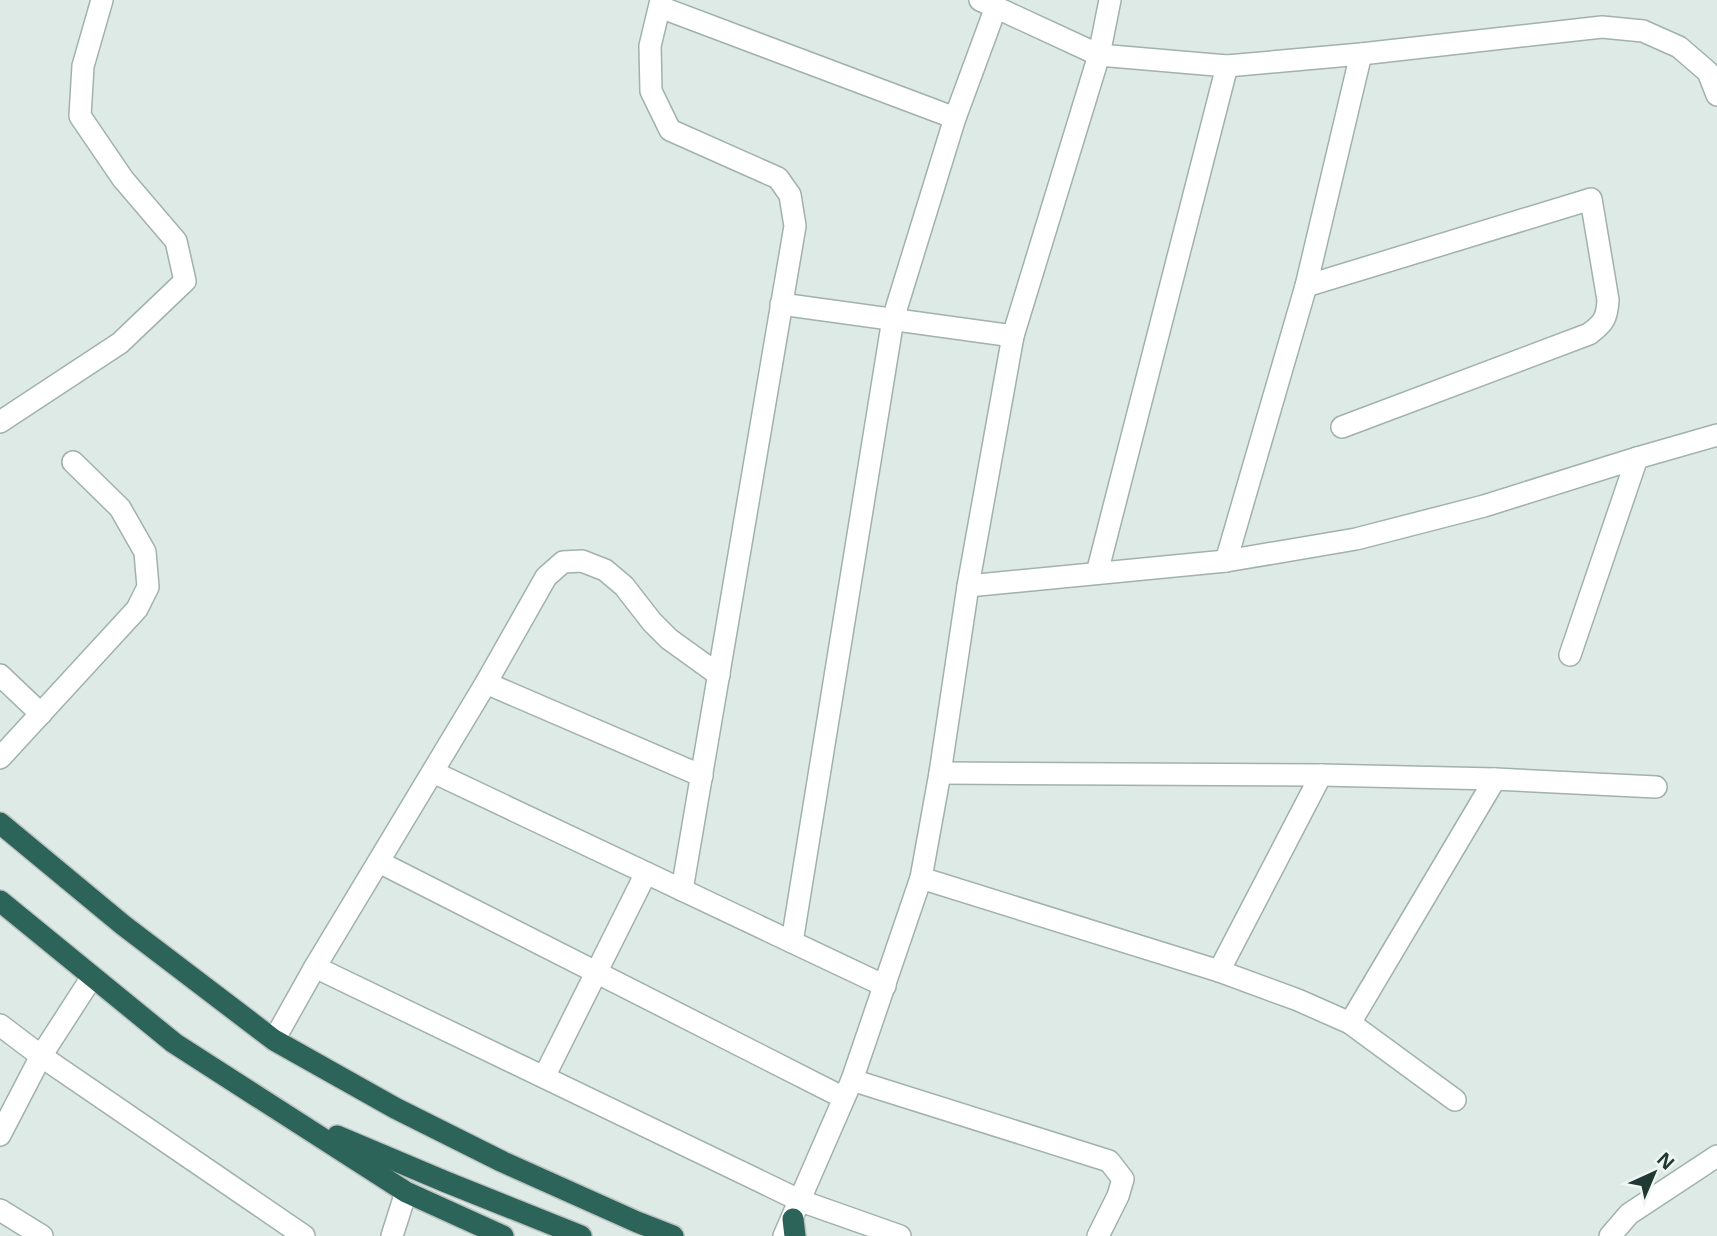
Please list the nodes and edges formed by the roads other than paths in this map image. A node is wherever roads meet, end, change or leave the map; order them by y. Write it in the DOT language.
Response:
graph roads {
  1 [pos="102,0"];
  2 [pos="1111,0"];
  3 [pos="660,4"];
  4 [pos="988,4"];
  5 [pos="1362,54"];
  6 [pos="1099,55"];
  7 [pos="1227,66"];
  8 [pos="1717,95"];
  9 [pos="955,118"];
  10 [pos="1306,286"];
  11 [pos="781,304"];
  12 [pos="893,319"];
  13 [pos="1013,336"];
  14 [pos="0,422"];
  15 [pos="1342,427"];
  16 [pos="1717,435"];
  17 [pos="1637,458"];
  18 [pos="73,463"];
  19 [pos="1226,561"];
  20 [pos="1097,573"];
  21 [pos="968,586"];
  22 [pos="1570,655"];
  23 [pos="0,675"];
  24 [pos="719,675"];
  25 [pos="486,683"];
  26 [pos="41,713"];
  27 [pos="0,758"];
  28 [pos="433,772"];
  29 [pos="940,773"];
  30 [pos="1321,775"];
  31 [pos="702,776"];
  32 [pos="1495,779"];
  33 [pos="1656,787"];
  34 [pos="0,823"];
  35 [pos="379,862"];
  36 [pos="646,873"];
  37 [pos="921,878"];
  38 [pos="682,890"];
  39 [pos="0,901"];
  40 [pos="792,942"];
  41 [pos="315,967"];
  42 [pos="1219,971"];
  43 [pos="597,972"];
  44 [pos="92,977"];
  45 [pos="884,986"];
  46 [pos="1350,1023"];
  47 [pos="0,1025"];
  48 [pos="274,1040"];
  49 [pos="41,1056"];
  50 [pos="544,1077"];
  51 [pos="848,1089"];
  52 [pos="1455,1100"];
  53 [pos="279,1112"];
  54 [pos="0,1135"];
  55 [pos="1717,1156"];
  56 [pos="406,1192"];
  57 [pos="0,1210"];
  58 [pos="793,1223"];
  59 [pos="42,1236"];
  60 [pos="304,1236"];
  61 [pos="392,1236"];
  62 [pos="503,1236"];
  63 [pos="581,1236"];
  64 [pos="673,1236"];
  65 [pos="900,1236"];
  66 [pos="1098,1236"];
  67 [pos="1610,1236"];
  1 -- 14 [label="street"];
  2 -- 6 [label="street"];
  3 -- 9 [label="street"];
  3 -- 11 [label="street"];
  4 -- 6 [label="street"];
  4 -- 9 [label="street"];
  5 -- 7 [label="street"];
  5 -- 8 [label="street"];
  5 -- 10 [label="street"];
  6 -- 7 [label="street"];
  6 -- 13 [label="street"];
  7 -- 20 [label="street"];
  9 -- 12 [label="street"];
  10 -- 15 [label="street"];
  10 -- 19 [label="street"];
  11 -- 12 [label="street"];
  11 -- 24 [label="street"];
  12 -- 13 [label="street"];
  12 -- 40 [label="street"];
  13 -- 21 [label="street"];
  16 -- 17 [label="street"];
  17 -- 19 [label="street"];
  17 -- 22 [label="street"];
  18 -- 26 [label="street"];
  19 -- 20 [label="street"];
  20 -- 21 [label="street"];
  21 -- 29 [label="street"];
  23 -- 26 [label="street"];
  24 -- 25 [label="street"];
  24 -- 31 [label="street"];
  25 -- 28 [label="street"];
  25 -- 31 [label="street"];
  26 -- 27 [label="street"];
  28 -- 35 [label="street"];
  28 -- 36 [label="street"];
  29 -- 30 [label="street"];
  29 -- 37 [label="street"];
  30 -- 32 [label="street"];
  30 -- 42 [label="street"];
  31 -- 38 [label="street"];
  32 -- 33 [label="street"];
  32 -- 46 [label="street"];
  34 -- 48 [label="highway"];
  35 -- 41 [label="street"];
  35 -- 43 [label="street"];
  36 -- 38 [label="street"];
  36 -- 43 [label="street"];
  37 -- 42 [label="street"];
  37 -- 45 [label="street"];
  38 -- 40 [label="street"];
  39 -- 44 [label="highway"];
  40 -- 45 [label="street"];
  41 -- 48 [label="street"];
  41 -- 50 [label="street"];
  42 -- 46 [label="street"];
  43 -- 50 [label="street"];
  43 -- 51 [label="street"];
  44 -- 49 [label="street"];
  44 -- 53 [label="highway"];
  45 -- 51 [label="street"];
  46 -- 52 [label="street"];
  47 -- 49 [label="street"];
  48 -- 64 [label="highway"];
  49 -- 54 [label="street"];
  49 -- 60 [label="street"];
  50 -- 58 [label="street"];
  51 -- 58 [label="street"];
  51 -- 66 [label="street"];
  53 -- 56 [label="highway"];
  53 -- 63 [label="highway"];
  55 -- 67 [label="street"];
  56 -- 61 [label="street"];
  56 -- 62 [label="highway"];
  57 -- 59 [label="street"];
  58 -- 65 [label="street"];
}
